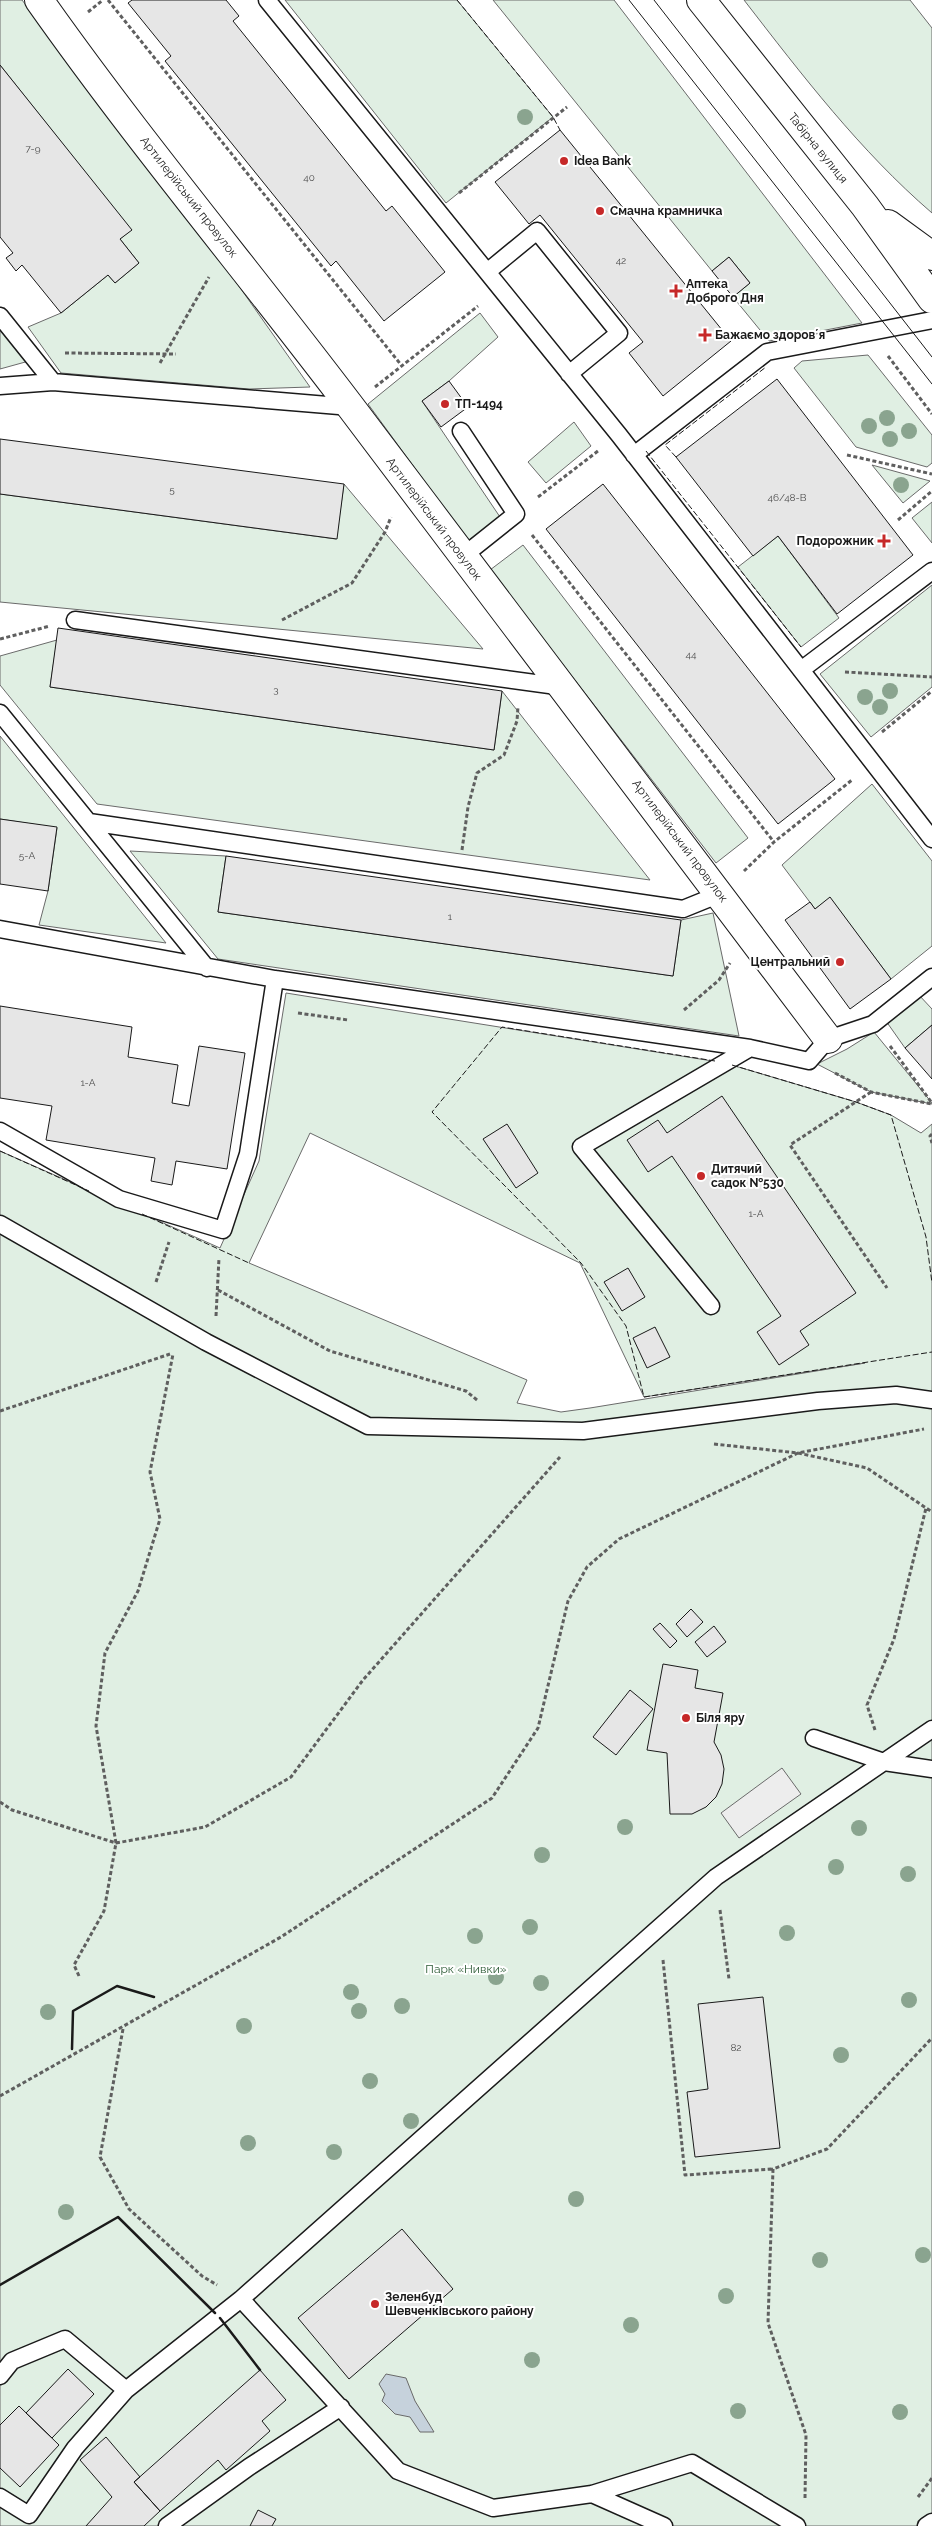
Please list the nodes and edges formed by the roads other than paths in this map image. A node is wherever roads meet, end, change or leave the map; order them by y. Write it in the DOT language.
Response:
graph roads {
  1 [pos="39,0"];
  2 [pos="267,0"];
  3 [pos="700,0"];
  4 [pos="865,206"];
  5 [pos="932,256"];
  6 [pos="488,272"];
  7 [pos="932,298"];
  8 [pos="0,316"];
  9 [pos="932,320"];
  10 [pos="569,374"];
  11 [pos="52,382"];
  12 [pos="0,386"];
  13 [pos="351,407"];
  14 [pos="461,431"];
  15 [pos="634,455"];
  16 [pos="462,556"];
  17 [pos="932,571"];
  18 [pos="75,620"];
  19 [pos="801,670"];
  20 [pos="564,688"];
  21 [pos="0,713"];
  22 [pos="89,822"];
  23 [pos="932,839"];
  24 [pos="720,894"];
  25 [pos="0,929"];
  26 [pos="207,968"];
  27 [pos="932,977"];
  28 [pos="275,979"];
  29 [pos="828,1039"];
  30 [pos="750,1048"];
  31 [pos="0,1131"];
  32 [pos="0,1224"];
  33 [pos="711,1306"];
  34 [pos="932,1400"];
  35 [pos="932,1729"];
  36 [pos="814,1738"];
  37 [pos="884,1762"];
  38 [pos="932,1769"];
  39 [pos="241,2299"];
  40 [pos="0,2376"];
  41 [pos="126,2390"];
  42 [pos="341,2407"];
  43 [pos="592,2494"];
  44 [pos="0,2498"];
  45 [pos="932,2522"];
  46 [pos="168,2526"];
  47 [pos="664,2526"];
  48 [pos="797,2526"];
  49 [pos="926,2526"];
  1 -- 13 [label="street, Артилерійський провулок"];
  2 -- 6 [label="lane"];
  3 -- 4 [label="street, Табірна вулиця"];
  4 -- 5 [label="street"];
  4 -- 7 [label="street, Табірна вулиця"];
  6 -- 10 [label="lane"];
  6 -- 10 [label="lane"];
  8 -- 11 [label="lane"];
  9 -- 15 [label="lane"];
  10 -- 15 [label="lane"];
  11 -- 12 [label="lane"];
  11 -- 13 [label="lane"];
  13 -- 16 [label="street, Артилерійський провулок"];
  14 -- 16 [label="lane"];
  15 -- 19 [label="lane"];
  16 -- 20 [label="street, Артилерійський провулок"];
  17 -- 19 [label="lane"];
  18 -- 20 [label="lane"];
  19 -- 23 [label="lane"];
  20 -- 24 [label="street, Артилерійський провулок"];
  21 -- 22 [label="lane"];
  22 -- 24 [label="lane"];
  22 -- 26 [label="lane"];
  24 -- 29 [label="street, Артилерійський провулок"];
  25 -- 26 [label="lane"];
  26 -- 28 [label="lane"];
  27 -- 29 [label="lane"];
  28 -- 30 [label="lane"];
  28 -- 31 [label="lane"];
  29 -- 30 [label="lane"];
  30 -- 33 [label="lane"];
  32 -- 34 [label="lane"];
  35 -- 37 [label="lane"];
  36 -- 37 [label="lane"];
  37 -- 38 [label="lane"];
  37 -- 39 [label="lane"];
  39 -- 41 [label="lane"];
  39 -- 42 [label="lane"];
  40 -- 41 [label="lane"];
  41 -- 44 [label="lane"];
  42 -- 43 [label="lane"];
  42 -- 46 [label="lane"];
  43 -- 47 [label="lane"];
  43 -- 48 [label="lane"];
  45 -- 49 [label="lane"];
}
